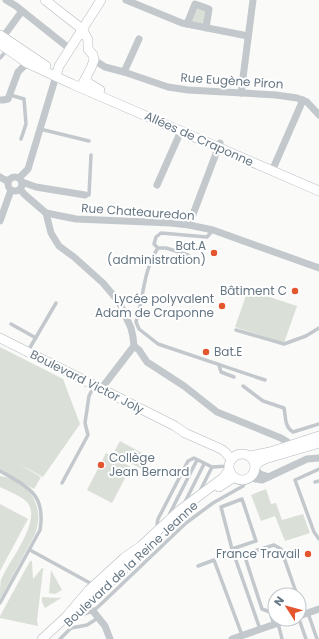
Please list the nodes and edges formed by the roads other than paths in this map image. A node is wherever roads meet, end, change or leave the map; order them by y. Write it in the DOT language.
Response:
graph roads {
  1 [pos="6,0"];
  2 [pos="45,0"];
  3 [pos="101,0"];
  4 [pos="126,0"];
  5 [pos="253,0"];
  6 [pos="22,11"];
  7 [pos="187,24"];
  8 [pos="206,28"];
  9 [pos="82,30"];
  10 [pos="248,36"];
  11 [pos="139,39"];
  12 [pos="3,42"];
  13 [pos="70,49"];
  14 [pos="88,49"];
  15 [pos="0,58"];
  16 [pos="94,60"];
  17 [pos="27,63"];
  18 [pos="59,66"];
  19 [pos="124,72"];
  20 [pos="56,76"];
  21 [pos="86,79"];
  22 [pos="80,86"];
  23 [pos="241,93"];
  24 [pos="10,95"];
  25 [pos="0,100"];
  26 [pos="303,100"];
  27 [pos="319,114"];
  28 [pos="40,129"];
  29 [pos="181,131"];
  30 [pos="21,139"];
  31 [pos="89,141"];
  32 [pos="219,145"];
  33 [pos="91,155"];
  34 [pos="273,168"];
  35 [pos="0,177"];
  36 [pos="9,180"];
  37 [pos="20,183"];
  38 [pos="157,185"];
  39 [pos="319,186"];
  40 [pos="11,190"];
  41 [pos="319,191"];
  42 [pos="85,194"];
  43 [pos="46,213"];
  44 [pos="0,221"];
  45 [pos="190,225"];
  46 [pos="212,230"];
  47 [pos="158,248"];
  48 [pos="203,264"];
  49 [pos="319,268"];
  50 [pos="56,303"];
  51 [pos="10,324"];
  52 [pos="319,328"];
  53 [pos="236,330"];
  54 [pos="0,338"];
  55 [pos="36,338"];
  56 [pos="134,346"];
  57 [pos="28,352"];
  58 [pos="219,365"];
  59 [pos="234,377"];
  60 [pos="265,380"];
  61 [pos="243,386"];
  62 [pos="98,387"];
  63 [pos="319,424"];
  64 [pos="319,436"];
  65 [pos="319,443"];
  66 [pos="292,445"];
  67 [pos="250,456"];
  68 [pos="319,458"];
  69 [pos="197,460"];
  70 [pos="204,464"];
  71 [pos="232,465"];
  72 [pos="255,467"];
  73 [pos="212,468"];
  74 [pos="319,469"];
  75 [pos="0,471"];
  76 [pos="269,477"];
  77 [pos="248,478"];
  78 [pos="62,483"];
  79 [pos="200,495"];
  80 [pos="185,506"];
  81 [pos="171,519"];
  82 [pos="159,530"];
  83 [pos="319,539"];
  84 [pos="232,549"];
  85 [pos="30,550"];
  86 [pos="198,566"];
  87 [pos="90,583"];
  88 [pos="294,587"];
  89 [pos="0,603"];
  90 [pos="319,609"];
  91 [pos="93,611"];
  92 [pos="267,611"];
  93 [pos="308,613"];
  94 [pos="72,618"];
  95 [pos="98,618"];
  96 [pos="267,627"];
  97 [pos="277,627"];
  98 [pos="302,627"];
  99 [pos="319,627"];
  100 [pos="313,628"];
  101 [pos="260,629"];
  102 [pos="242,636"];
  103 [pos="42,639"];
  104 [pos="50,639"];
  105 [pos="60,639"];
  106 [pos="110,639"];
  107 [pos="232,639"];
  108 [pos="282,639"];
  109 [pos="306,639"];
  110 [pos="317,639"];
  1 -- 6 [label="street"];
  2 -- 9 [label="main road"];
  3 -- 9 [label="main road"];
  4 -- 7 [label="street"];
  5 -- 10 [label="street"];
  6 -- 12 [label="street"];
  6 -- 13 [label="street"];
  7 -- 8 [label="street"];
  7 -- 8 [label="street"];
  8 -- 10 [label="street"];
  9 -- 13 [label="main road"];
  9 -- 14 [label="main road"];
  10 -- 23 [label="street"];
  11 -- 19 [label="street"];
  12 -- 15 [label="lane"];
  12 -- 17 [label="main road"];
  12 -- 18 [label="main road"];
  13 -- 14 [label="main road"];
  13 -- 18 [label="main road"];
  14 -- 16 [label="main road"];
  16 -- 19 [label="street, Rue Eugène Piron"];
  16 -- 21 [label="main road"];
  17 -- 20 [label="main road"];
  17 -- 24 [label="street"];
  18 -- 20 [label="main road"];
  19 -- 23 [label="street, Rue Eugène Piron"];
  20 -- 22 [label="main road"];
  20 -- 28 [label="street"];
  21 -- 22 [label="main road"];
  21 -- 32 [label="main road, Allées de Craponne"];
  22 -- 29 [label="main road, Allées de Craponne"];
  23 -- 26 [label="street, Rue Eugène Piron"];
  24 -- 25 [label="street"];
  24 -- 30 [label="lane"];
  26 -- 27 [label="street"];
  26 -- 34 [label="street"];
  28 -- 31 [label="lane"];
  28 -- 37 [label="street"];
  29 -- 32 [label="main road, Allées de Craponne"];
  29 -- 38 [label="street"];
  32 -- 34 [label="main road, Allées de Craponne"];
  32 -- 45 [label="street"];
  33 -- 42 [label="lane"];
  34 -- 39 [label="main road, Allées de Craponne"];
  34 -- 41 [label="main road, Allées de Craponne"];
  35 -- 36 [label="street"];
  36 -- 37 [label="street"];
  36 -- 40 [label="street"];
  37 -- 40 [label="street"];
  37 -- 42 [label="street"];
  37 -- 43 [label="street"];
  40 -- 44 [label="street"];
  43 -- 45 [label="street, Rue Chateauredon"];
  43 -- 56 [label="street"];
  45 -- 46 [label="street, Rue Chateauredon"];
  46 -- 47 [label="lane"];
  46 -- 49 [label="street, Rue Chateauredon"];
  47 -- 48 [label="lane"];
  47 -- 58 [label="lane"];
  50 -- 55 [label="lane"];
  51 -- 55 [label="lane"];
  52 -- 53 [label="lane"];
  54 -- 57 [label="main road, Boulevard Victor Joly"];
  55 -- 57 [label="lane"];
  56 -- 62 [label="street"];
  56 -- 66 [label="street"];
  57 -- 62 [label="main road, Boulevard Victor Joly"];
  58 -- 59 [label="lane"];
  58 -- 60 [label="lane"];
  61 -- 63 [label="lane"];
  62 -- 71 [label="main road, Boulevard Victor Joly"];
  62 -- 78 [label="lane"];
  64 -- 66 [label="main road"];
  65 -- 72 [label="main road"];
  66 -- 67 [label="main road"];
  67 -- 71 [label="main road"];
  67 -- 72 [label="main road"];
  68 -- 76 [label="street"];
  69 -- 70 [label="lane"];
  69 -- 81 [label="lane"];
  69 -- 82 [label="lane"];
  70 -- 73 [label="lane"];
  70 -- 80 [label="lane"];
  71 -- 73 [label="lane"];
  71 -- 77 [label="main road"];
  71 -- 79 [label="main road, Boulevard de la Reine Jeanne"];
  71 -- 94 [label="main road, Boulevard de la Reine Jeanne"];
  72 -- 76 [label="street"];
  72 -- 77 [label="main road"];
  73 -- 79 [label="lane"];
  74 -- 83 [label="lane"];
  75 -- 85 [label="lane"];
  76 -- 77 [label="street"];
  77 -- 91 [label="lane"];
  79 -- 80 [label="main road, Boulevard de la Reine Jeanne"];
  80 -- 81 [label="main road, Boulevard de la Reine Jeanne"];
  81 -- 82 [label="main road, Boulevard de la Reine Jeanne"];
  82 -- 103 [label="main road, Boulevard de la Reine Jeanne"];
  84 -- 84 [label="lane"];
  84 -- 101 [label="lane"];
  85 -- 87 [label="lane"];
  85 -- 89 [label="lane"];
  86 -- 102 [label="lane"];
  88 -- 92 [label="lane"];
  90 -- 93 [label="street"];
  91 -- 94 [label="lane"];
  91 -- 95 [label="street"];
  93 -- 100 [label="lane"];
  94 -- 104 [label="main road, Boulevard de la Reine Jeanne"];
  95 -- 105 [label="lane"];
  95 -- 106 [label="street"];
  96 -- 101 [label="street"];
  97 -- 108 [label="lane"];
  98 -- 109 [label="lane"];
  99 -- 100 [label="lane"];
  100 -- 110 [label="lane"];
  101 -- 102 [label="street"];
  102 -- 107 [label="street"];
}
